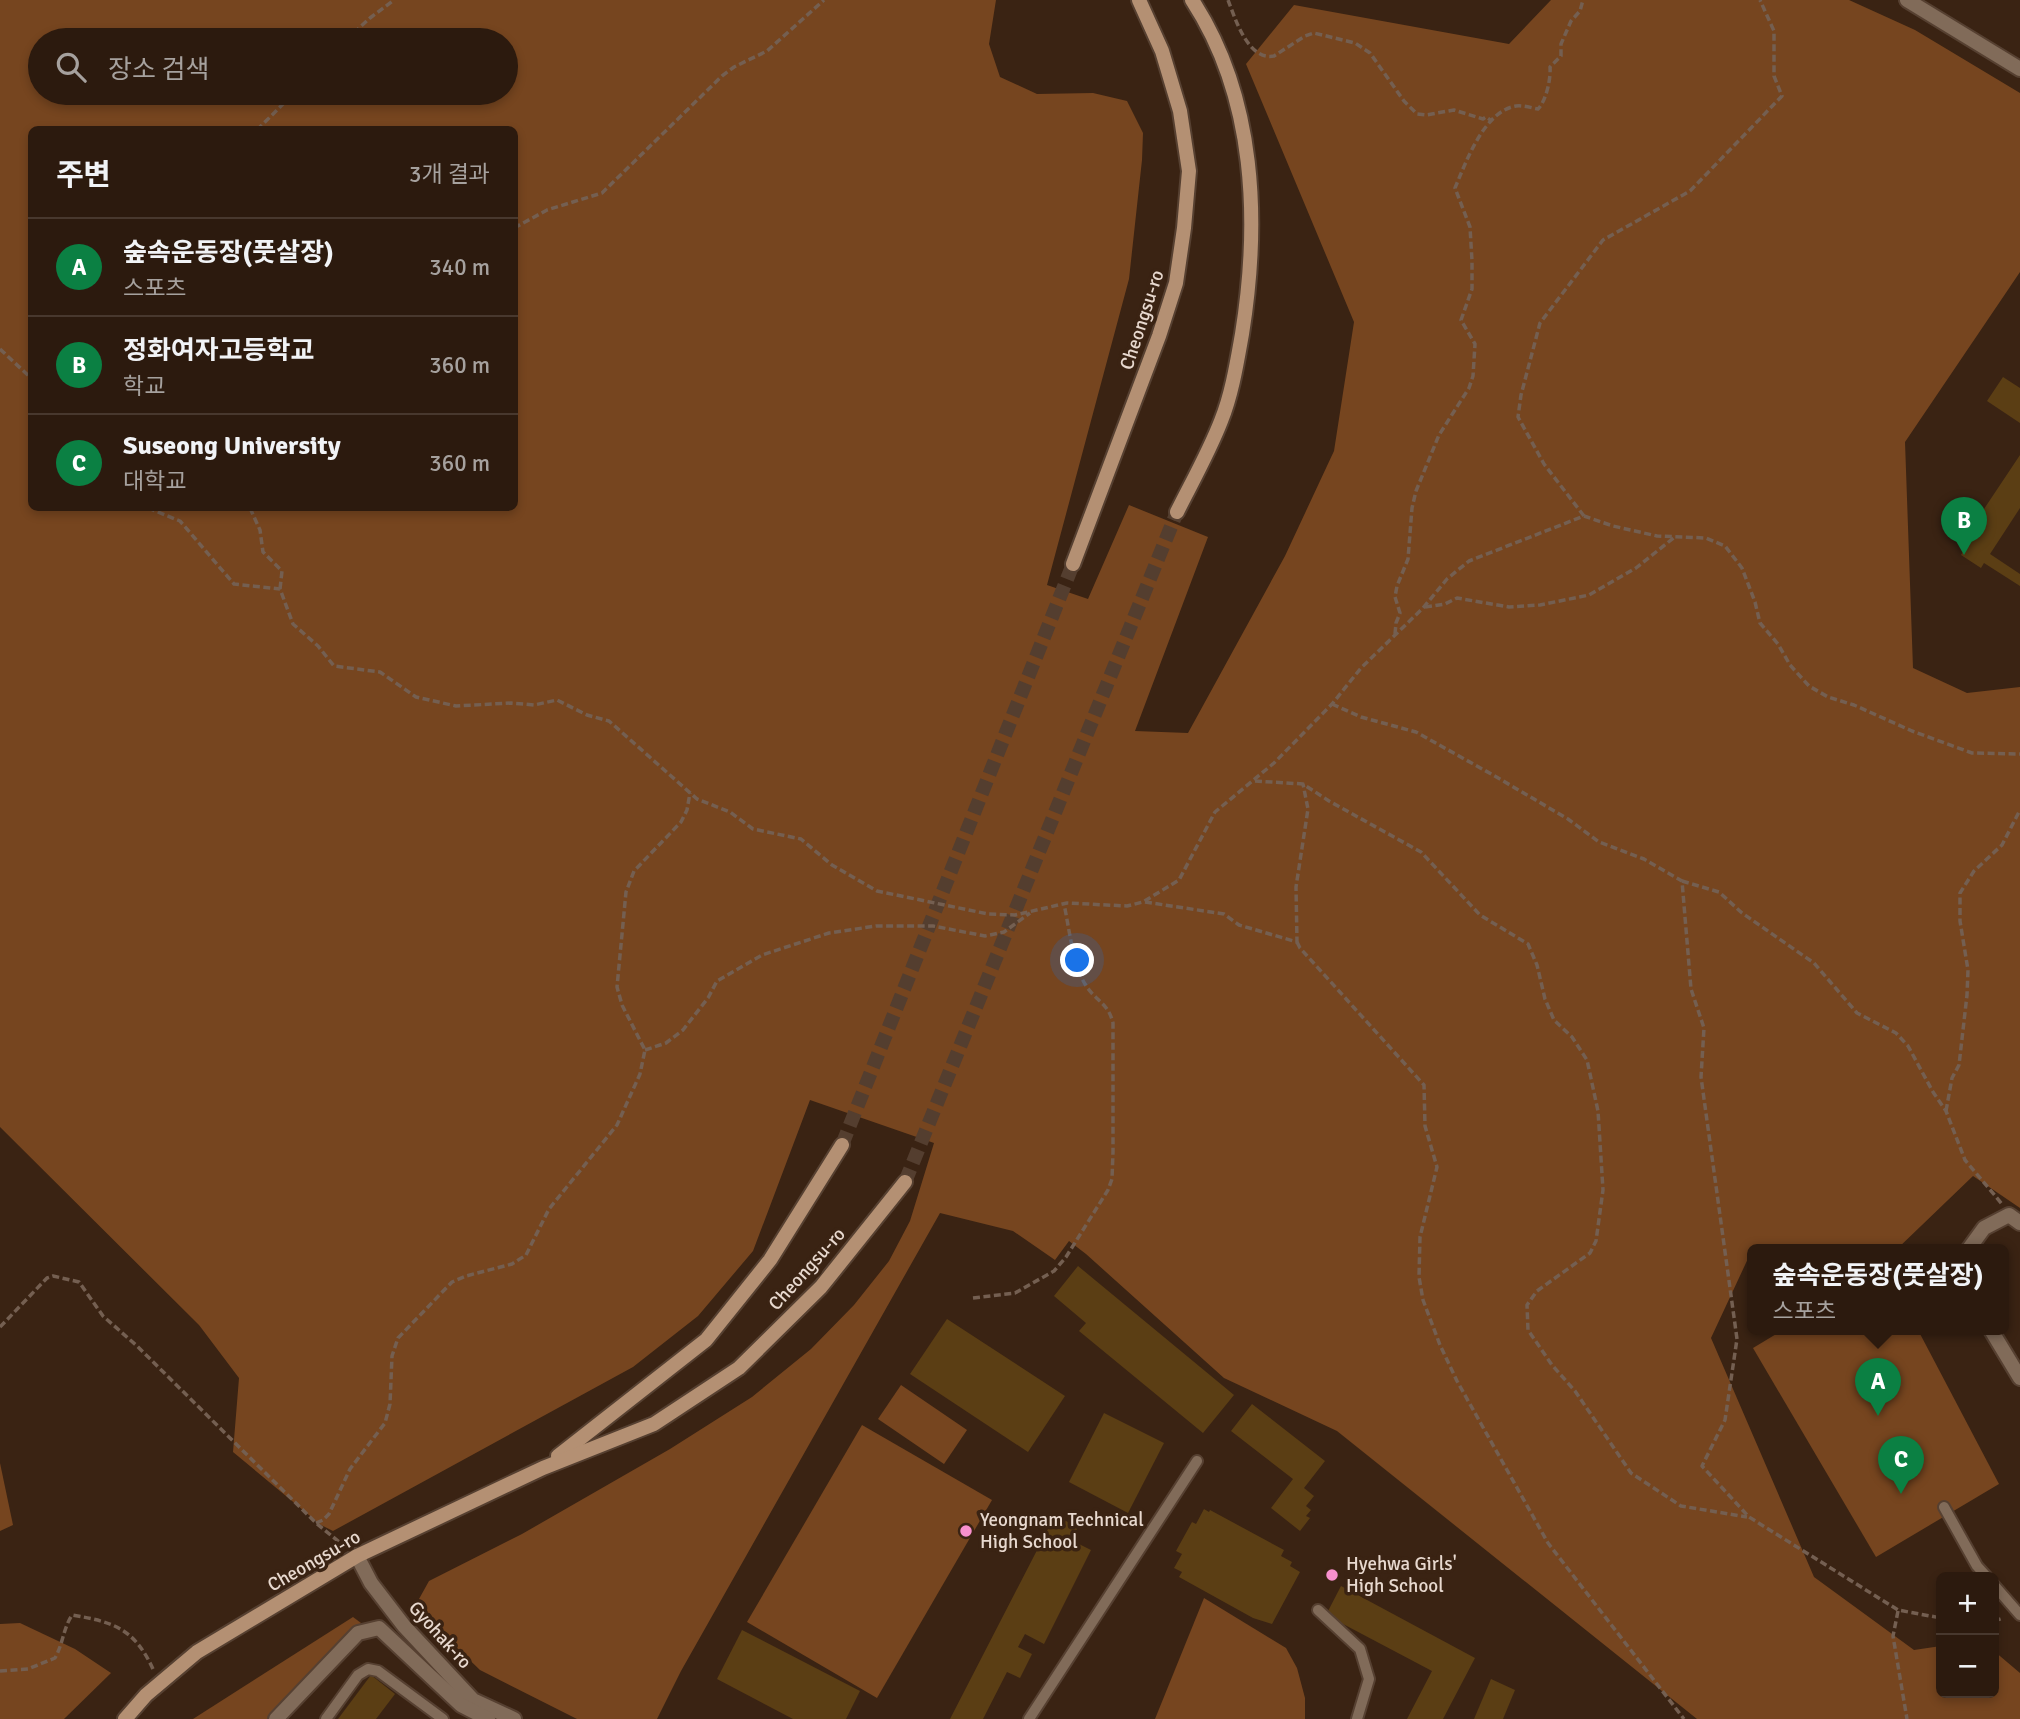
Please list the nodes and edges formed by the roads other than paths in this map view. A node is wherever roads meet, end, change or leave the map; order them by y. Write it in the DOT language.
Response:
graph roads {
  1 [pos="1139,0"];
  2 [pos="1192,0"];
  3 [pos="1907,0"];
  4 [pos="2020,69"];
  5 [pos="1177,512"];
  6 [pos="1073,564"];
  7 [pos="842,1145"];
  8 [pos="905,1182"];
  9 [pos="2014,1219"];
  10 [pos="1972,1244"];
  11 [pos="1994,1335"];
  12 [pos="2020,1378"];
  13 [pos="1197,1461"];
  14 [pos="543,1468"];
  15 [pos="1944,1507"];
  16 [pos="357,1556"];
  17 [pos="1982,1572"];
  18 [pos="1999,1591"];
  19 [pos="1318,1610"];
  20 [pos="2020,1615"];
  21 [pos="436,1717"];
  22 [pos="125,1719"];
  23 [pos="276,1719"];
  24 [pos="326,1719"];
  25 [pos="488,1719"];
  26 [pos="514,1719"];
  27 [pos="1028,1719"];
  28 [pos="1357,1719"];
  1 -- 6 [label="main road, Cheongsu-ro"];
  2 -- 5 [label="main road"];
  3 -- 4 [label="street"];
  7 -- 14 [label="main road, Cheongsu-ro"];
  8 -- 14 [label="main road, Cheongsu-ro"];
  9 -- 10 [label="street"];
  11 -- 12 [label="street"];
  13 -- 27 [label="lane"];
  14 -- 16 [label="main road, Cheongsu-ro"];
  15 -- 17 [label="lane"];
  16 -- 22 [label="main road, Cheongsu-ro"];
  16 -- 26 [label="street, Gyohak-ro"];
  18 -- 20 [label="lane"];
  19 -- 28 [label="lane"];
  21 -- 24 [label="lane"];
  23 -- 25 [label="street"];
}
